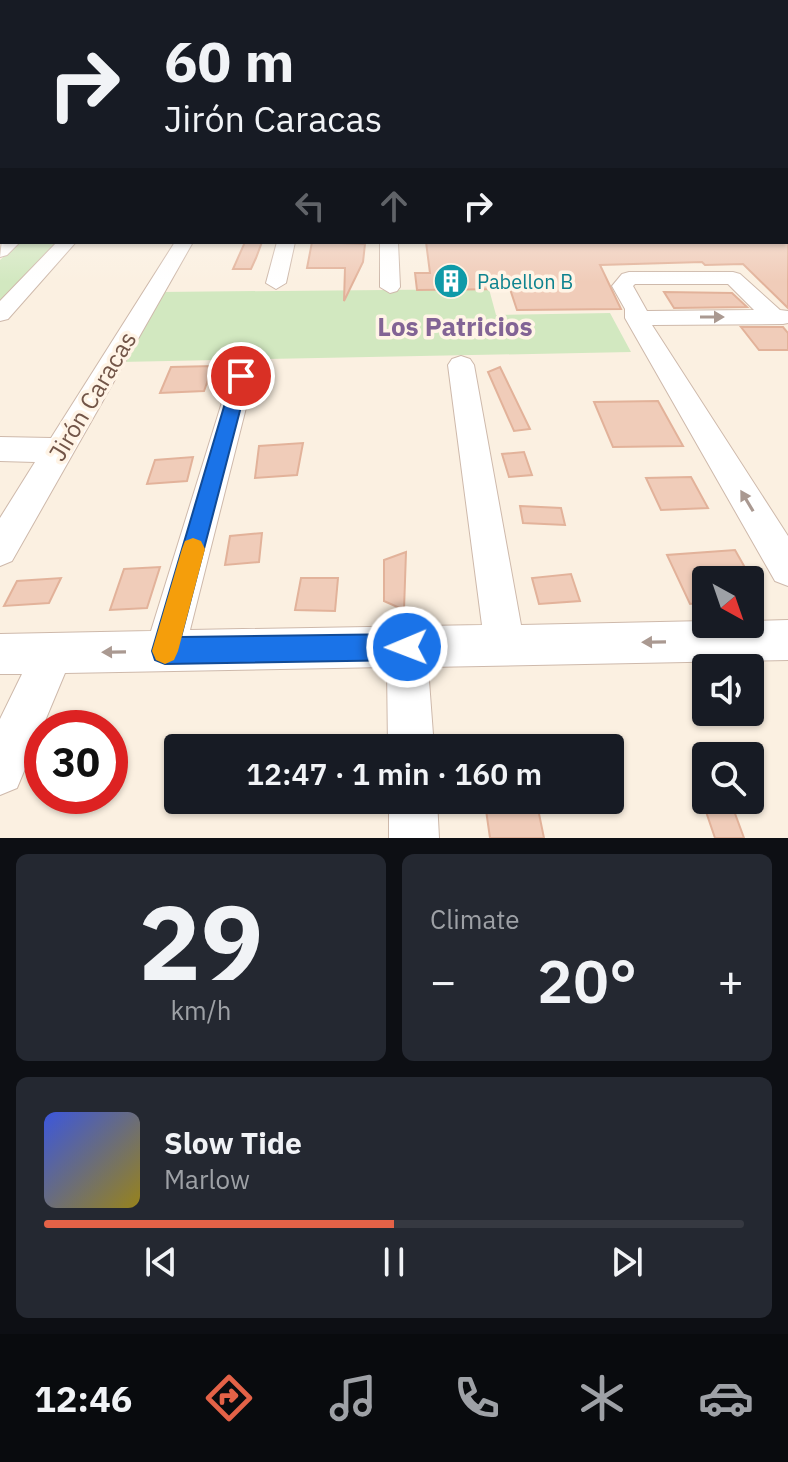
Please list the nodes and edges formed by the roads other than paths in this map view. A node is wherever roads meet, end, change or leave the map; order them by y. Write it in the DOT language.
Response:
graph roads {
  1 [pos="65,244"];
  2 [pos="183,244"];
  3 [pos="286,244"];
  4 [pos="389,244"];
  5 [pos="276,283"];
  6 [pos="390,287"];
  7 [pos="0,314"];
  8 [pos="781,317"];
  9 [pos="636,318"];
  10 [pos="461,365"];
  11 [pos="241,376"];
  12 [pos="0,449"];
  13 [pos="59,450"];
  14 [pos="0,549"];
  15 [pos="788,568"];
  16 [pos="788,640"];
  17 [pos="505,645"];
  18 [pos="407,647"];
  19 [pos="165,651"];
  20 [pos="53,653"];
  21 [pos="0,654"];
  22 [pos="410,734"];
  23 [pos="0,771"];
  24 [pos="413,814"];
  25 [pos="414,838"];
  1 -- 7 [label="street"];
  2 -- 13 [label="street, Jirón Caracas"];
  3 -- 5 [label="street"];
  4 -- 6 [label="street"];
  9 -- 8 [label="street, one-way"];
  8 -- 9 [label="street"];
  15 -- 9 [label="street, one-way"];
  10 -- 17 [label="street"];
  11 -- 19 [label="street"];
  12 -- 13 [label="street"];
  13 -- 14 [label="street, Jirón Caracas"];
  16 -- 17 [label="street, one-way"];
  17 -- 18 [label="street"];
  18 -- 19 [label="street"];
  18 -- 22 [label="street"];
  19 -- 20 [label="street, one-way"];
  20 -- 21 [label="street"];
  20 -- 23 [label="street"];
  24 -- 25 [label="street"];
}
